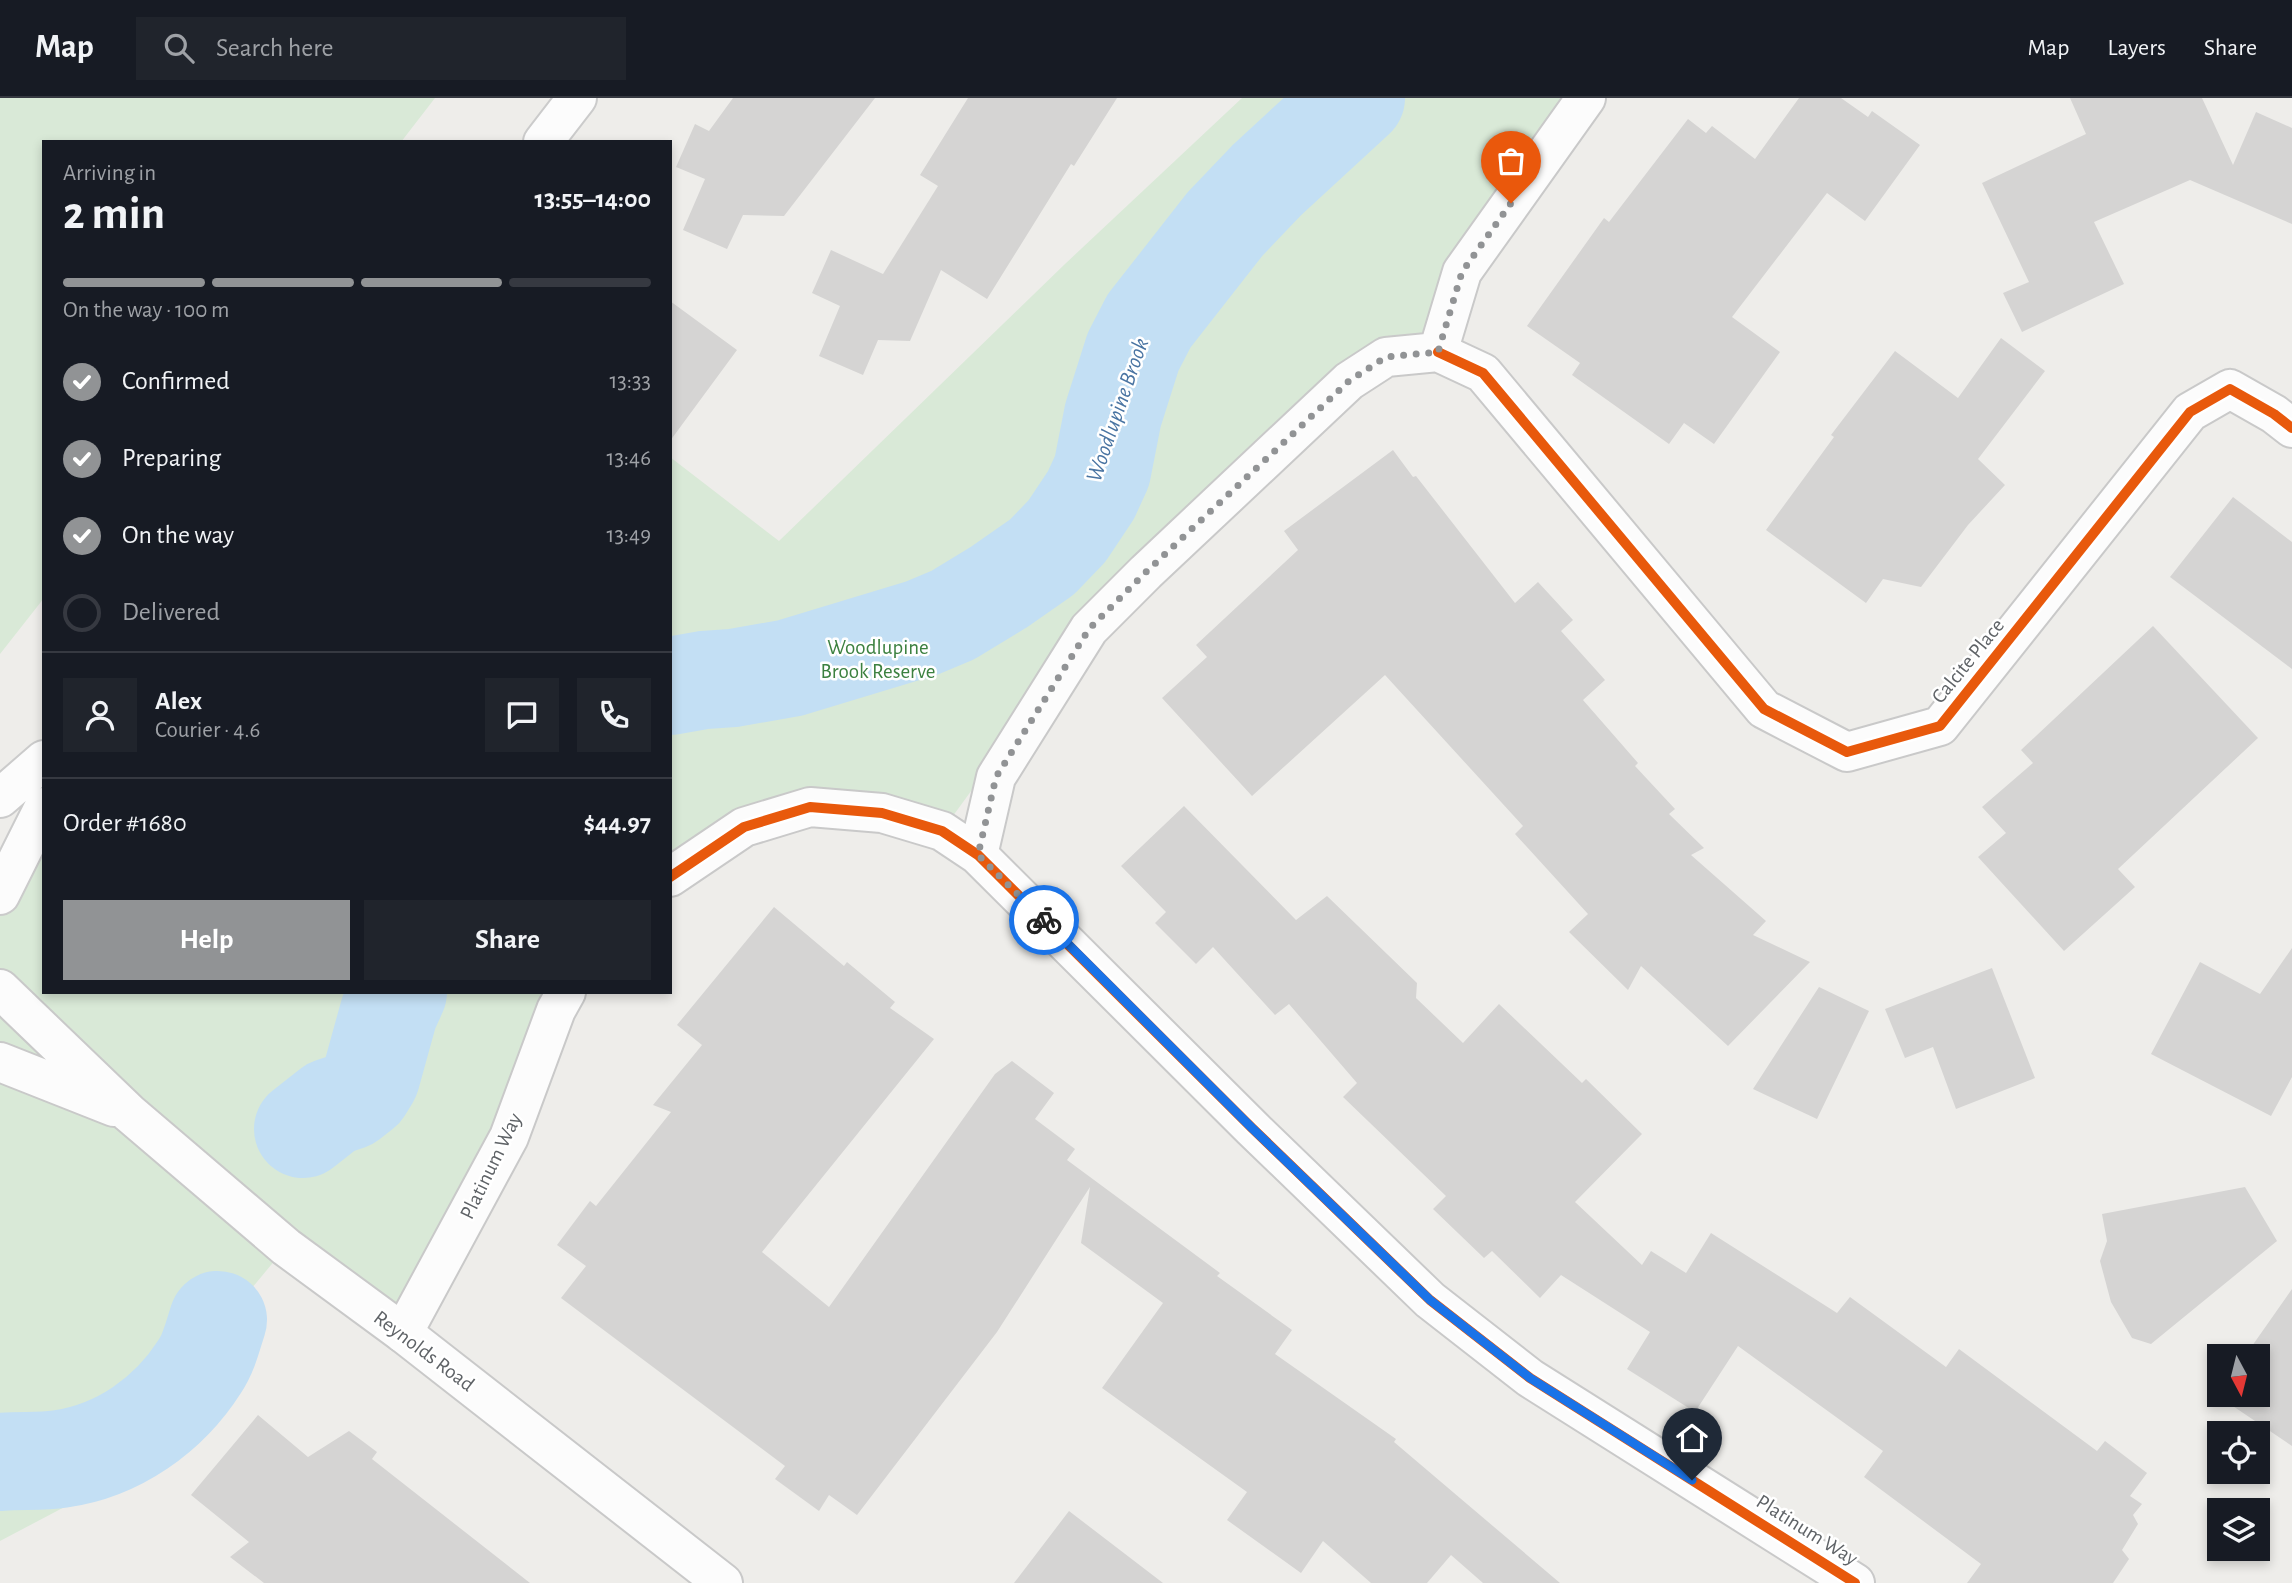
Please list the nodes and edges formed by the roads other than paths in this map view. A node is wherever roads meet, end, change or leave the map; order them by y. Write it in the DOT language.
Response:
graph roads {
  1 [pos="577,98"];
  2 [pos="1586,98"];
  3 [pos="545,140"];
  4 [pos="1438,352"];
  5 [pos="2292,429"];
  6 [pos="42,762"];
  7 [pos="0,798"];
  8 [pos="42,811"];
  9 [pos="978,855"];
  10 [pos="672,876"];
  11 [pos="0,895"];
  12 [pos="0,989"];
  13 [pos="565,994"];
  14 [pos="0,1062"];
  15 [pos="129,1113"];
  16 [pos="403,1334"];
  17 [pos="723,1583"];
  18 [pos="1855,1583"];
  1 -- 3 [label="street"];
  2 -- 4 [label="street"];
  4 -- 5 [label="street, Calcite Place"];
  4 -- 9 [label="street"];
  6 -- 7 [label="street"];
  8 -- 11 [label="street"];
  9 -- 10 [label="street, Platinum Way"];
  9 -- 18 [label="street, Platinum Way"];
  12 -- 15 [label="street, Reynolds Road"];
  13 -- 16 [label="street, Platinum Way"];
  14 -- 15 [label="street, Reynolds Road"];
  15 -- 16 [label="street, Reynolds Road"];
  16 -- 17 [label="street, Reynolds Road"];
}
